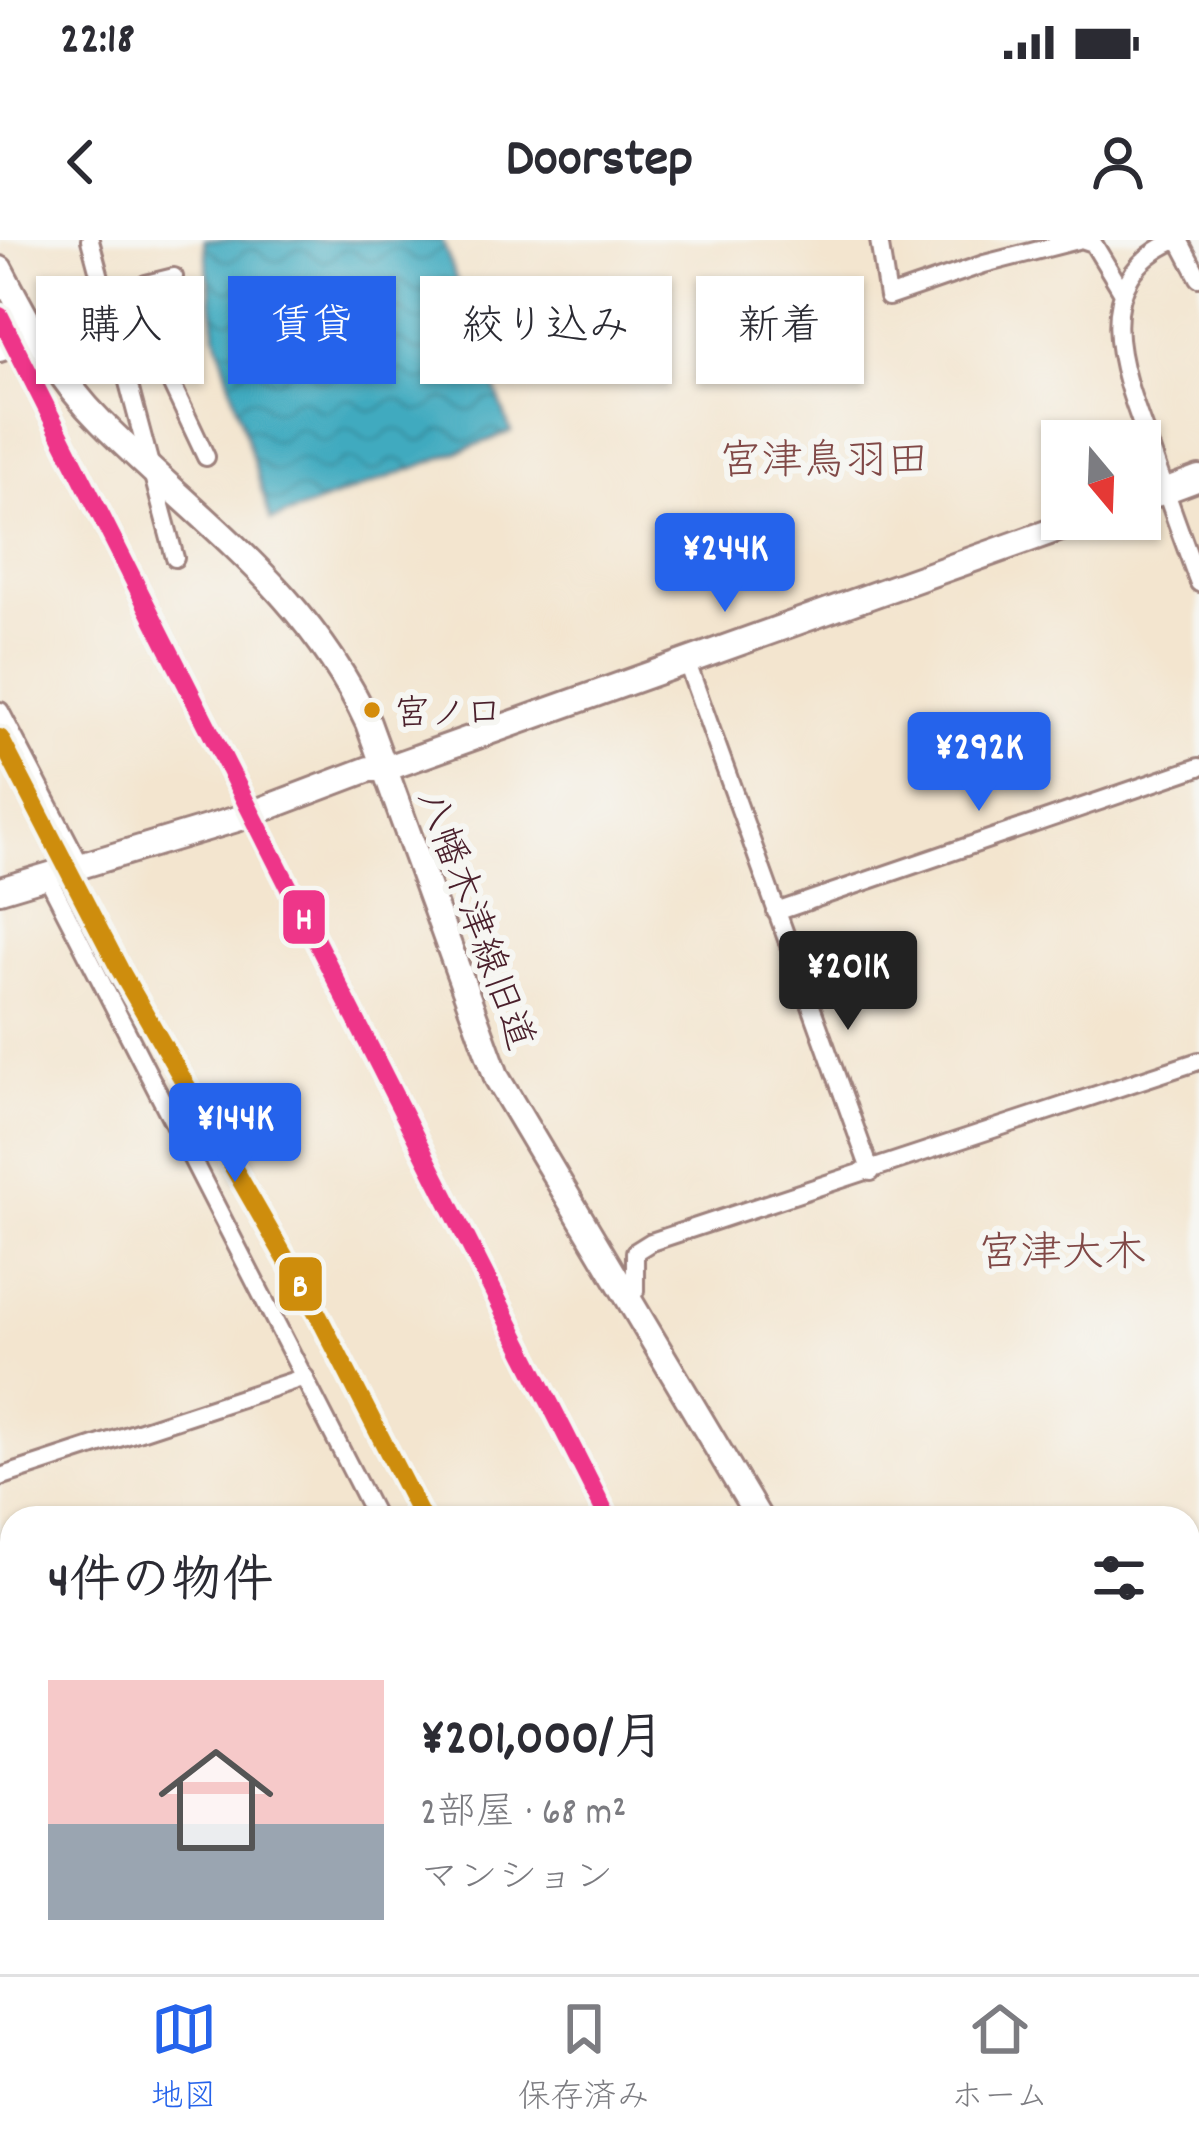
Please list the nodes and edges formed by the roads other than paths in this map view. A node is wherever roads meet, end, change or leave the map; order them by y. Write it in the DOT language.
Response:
graph roads {
  1 [pos="90,240"];
  2 [pos="879,240"];
  3 [pos="1081,240"];
  4 [pos="1178,240"];
  5 [pos="0,268"];
  6 [pos="99,276"];
  7 [pos="1199,278"];
  8 [pos="1123,292"];
  9 [pos="36,337"];
  10 [pos="36,342"];
  11 [pos="0,353"];
  12 [pos="68,384"];
  13 [pos="128,384"];
  14 [pos="172,384"];
  15 [pos="206,457"];
  16 [pos="150,466"];
  17 [pos="1199,478"];
  18 [pos="1165,491"];
  19 [pos="1161,492"];
  20 [pos="1041,535"];
  21 [pos="176,557"];
  22 [pos="1199,584"];
  23 [pos="686,660"];
  24 [pos="0,711"];
  25 [pos="1199,767"];
  26 [pos="385,769"];
  27 [pos="81,866"];
  28 [pos="46,876"];
  29 [pos="0,890"];
  30 [pos="776,912"];
  31 [pos="1199,1061"];
  32 [pos="871,1172"];
  33 [pos="628,1299"];
  34 [pos="304,1378"];
  35 [pos="0,1477"];
  36 [pos="370,1506"];
  37 [pos="752,1506"];
  1 -- 6 [label="street"];
  2 -- 3 [label="street"];
  3 -- 8 [label="street"];
  4 -- 7 [label="street"];
  4 -- 8 [label="street"];
  5 -- 9 [label="street, 八幡木津線旧道"];
  8 -- 18 [label="street"];
  10 -- 11 [label="street"];
  12 -- 16 [label="street, 八幡木津線旧道"];
  13 -- 16 [label="street"];
  14 -- 15 [label="street"];
  16 -- 21 [label="street"];
  16 -- 26 [label="street, 八幡木津線旧道"];
  17 -- 18 [label="street"];
  18 -- 19 [label="street"];
  18 -- 22 [label="street"];
  20 -- 23 [label="street"];
  23 -- 26 [label="street"];
  23 -- 30 [label="street"];
  24 -- 27 [label="street"];
  25 -- 30 [label="street"];
  26 -- 27 [label="street"];
  26 -- 33 [label="street, 八幡木津線旧道"];
  27 -- 28 [label="street"];
  28 -- 29 [label="street"];
  28 -- 34 [label="street"];
  30 -- 32 [label="street"];
  31 -- 32 [label="street"];
  32 -- 33 [label="street"];
  33 -- 37 [label="street, 八幡木津線旧道"];
  34 -- 35 [label="street"];
  34 -- 36 [label="street"];
}
